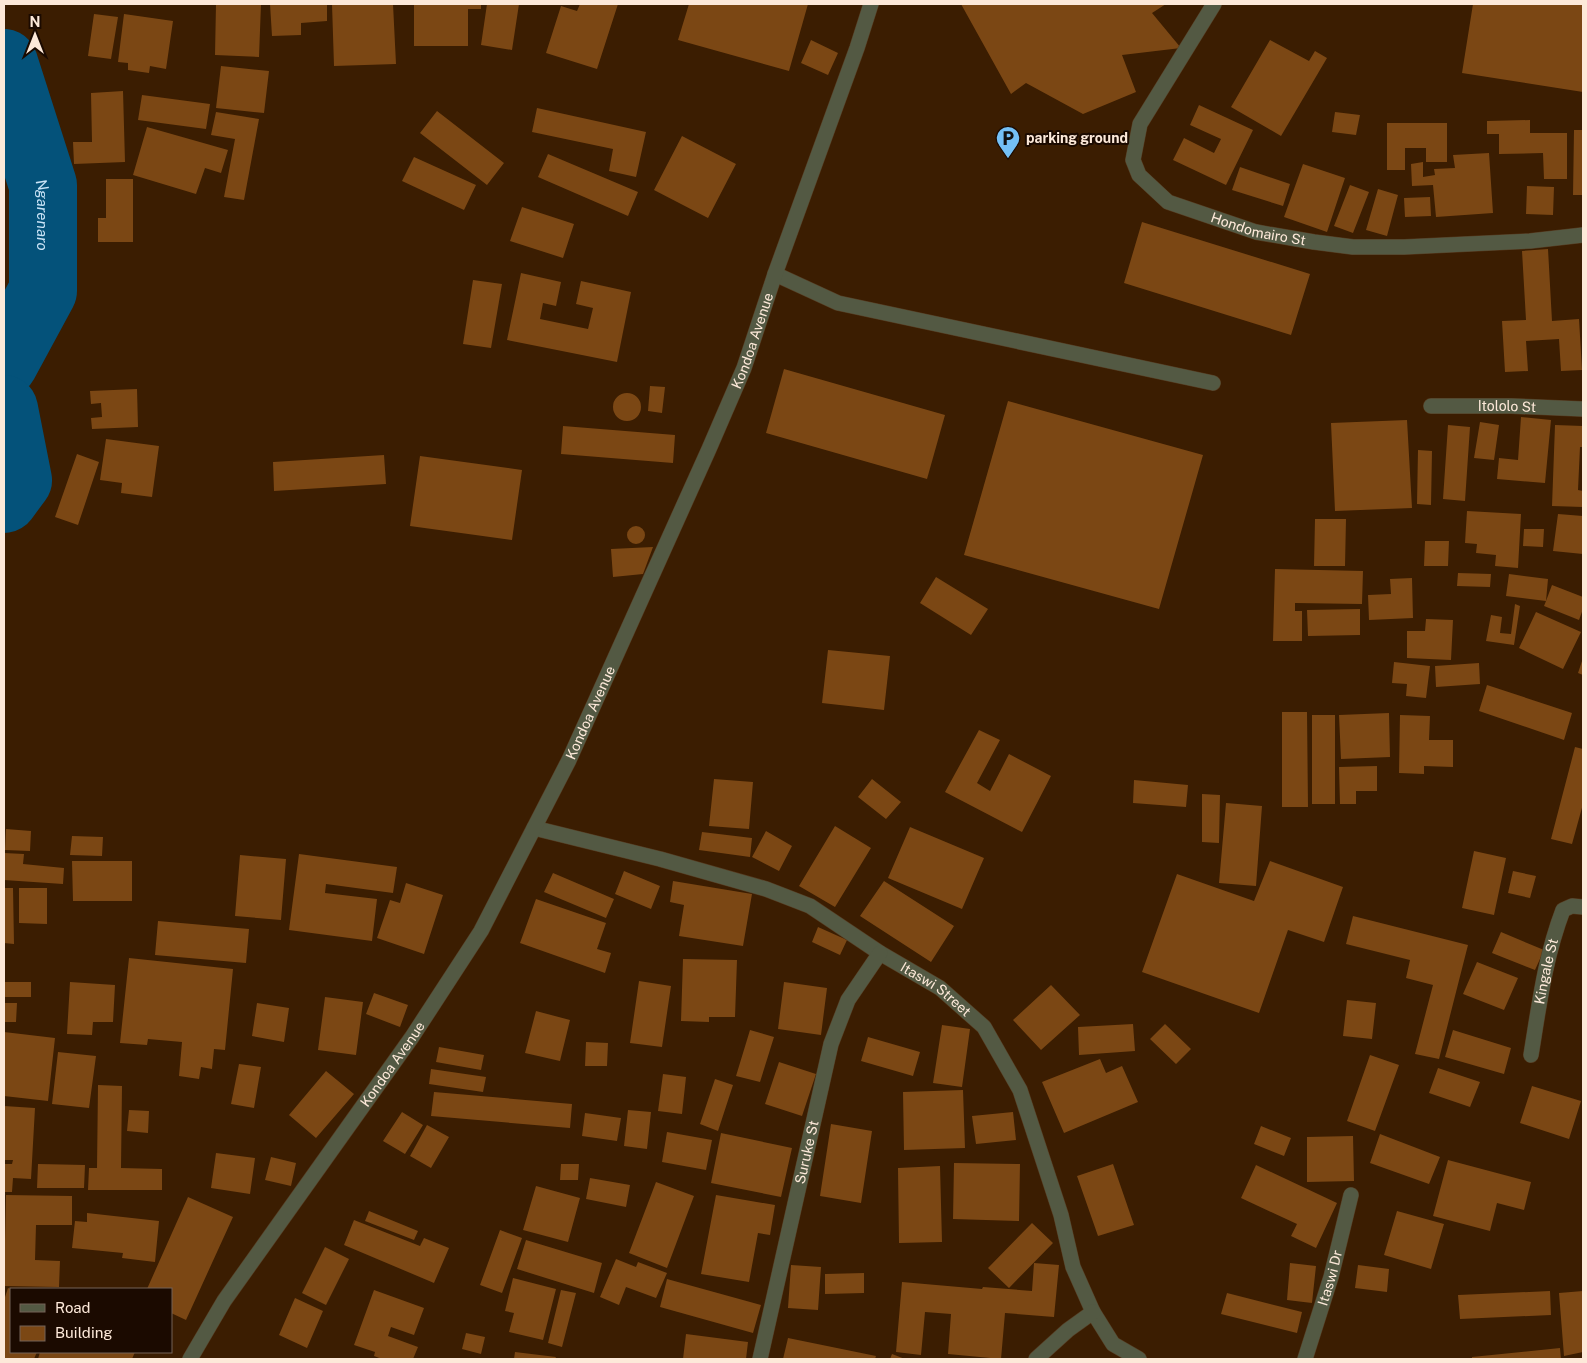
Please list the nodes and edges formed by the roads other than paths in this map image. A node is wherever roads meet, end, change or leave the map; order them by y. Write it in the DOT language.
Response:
graph roads {
  1 [pos="871,4"];
  2 [pos="1214,4"];
  3 [pos="1583,235"];
  4 [pos="775,274"];
  5 [pos="1213,383"];
  6 [pos="1431,406"];
  7 [pos="1583,409"];
  8 [pos="534,828"];
  9 [pos="1583,907"];
  10 [pos="880,953"];
  11 [pos="1531,1055"];
  12 [pos="1351,1194"];
  13 [pos="1093,1312"];
  14 [pos="190,1359"];
  15 [pos="760,1359"];
  16 [pos="1036,1359"];
  17 [pos="1139,1359"];
  18 [pos="1305,1359"];
  1 -- 4 [label="street, Kondoa Avenue"];
  2 -- 3 [label="street, Hondomairo St"];
  4 -- 5 [label="street"];
  4 -- 8 [label="street, Kondoa Avenue"];
  6 -- 7 [label="street, Itololo St"];
  8 -- 10 [label="street, Itaswi Street"];
  8 -- 14 [label="street, Kondoa Avenue"];
  9 -- 11 [label="street, Kingale St"];
  10 -- 13 [label="street, Itaswi Street"];
  10 -- 15 [label="street, Suruke St"];
  12 -- 18 [label="street, Itaswi Dr"];
  13 -- 16 [label="street"];
  13 -- 17 [label="street, Itaswi Street"];
}
